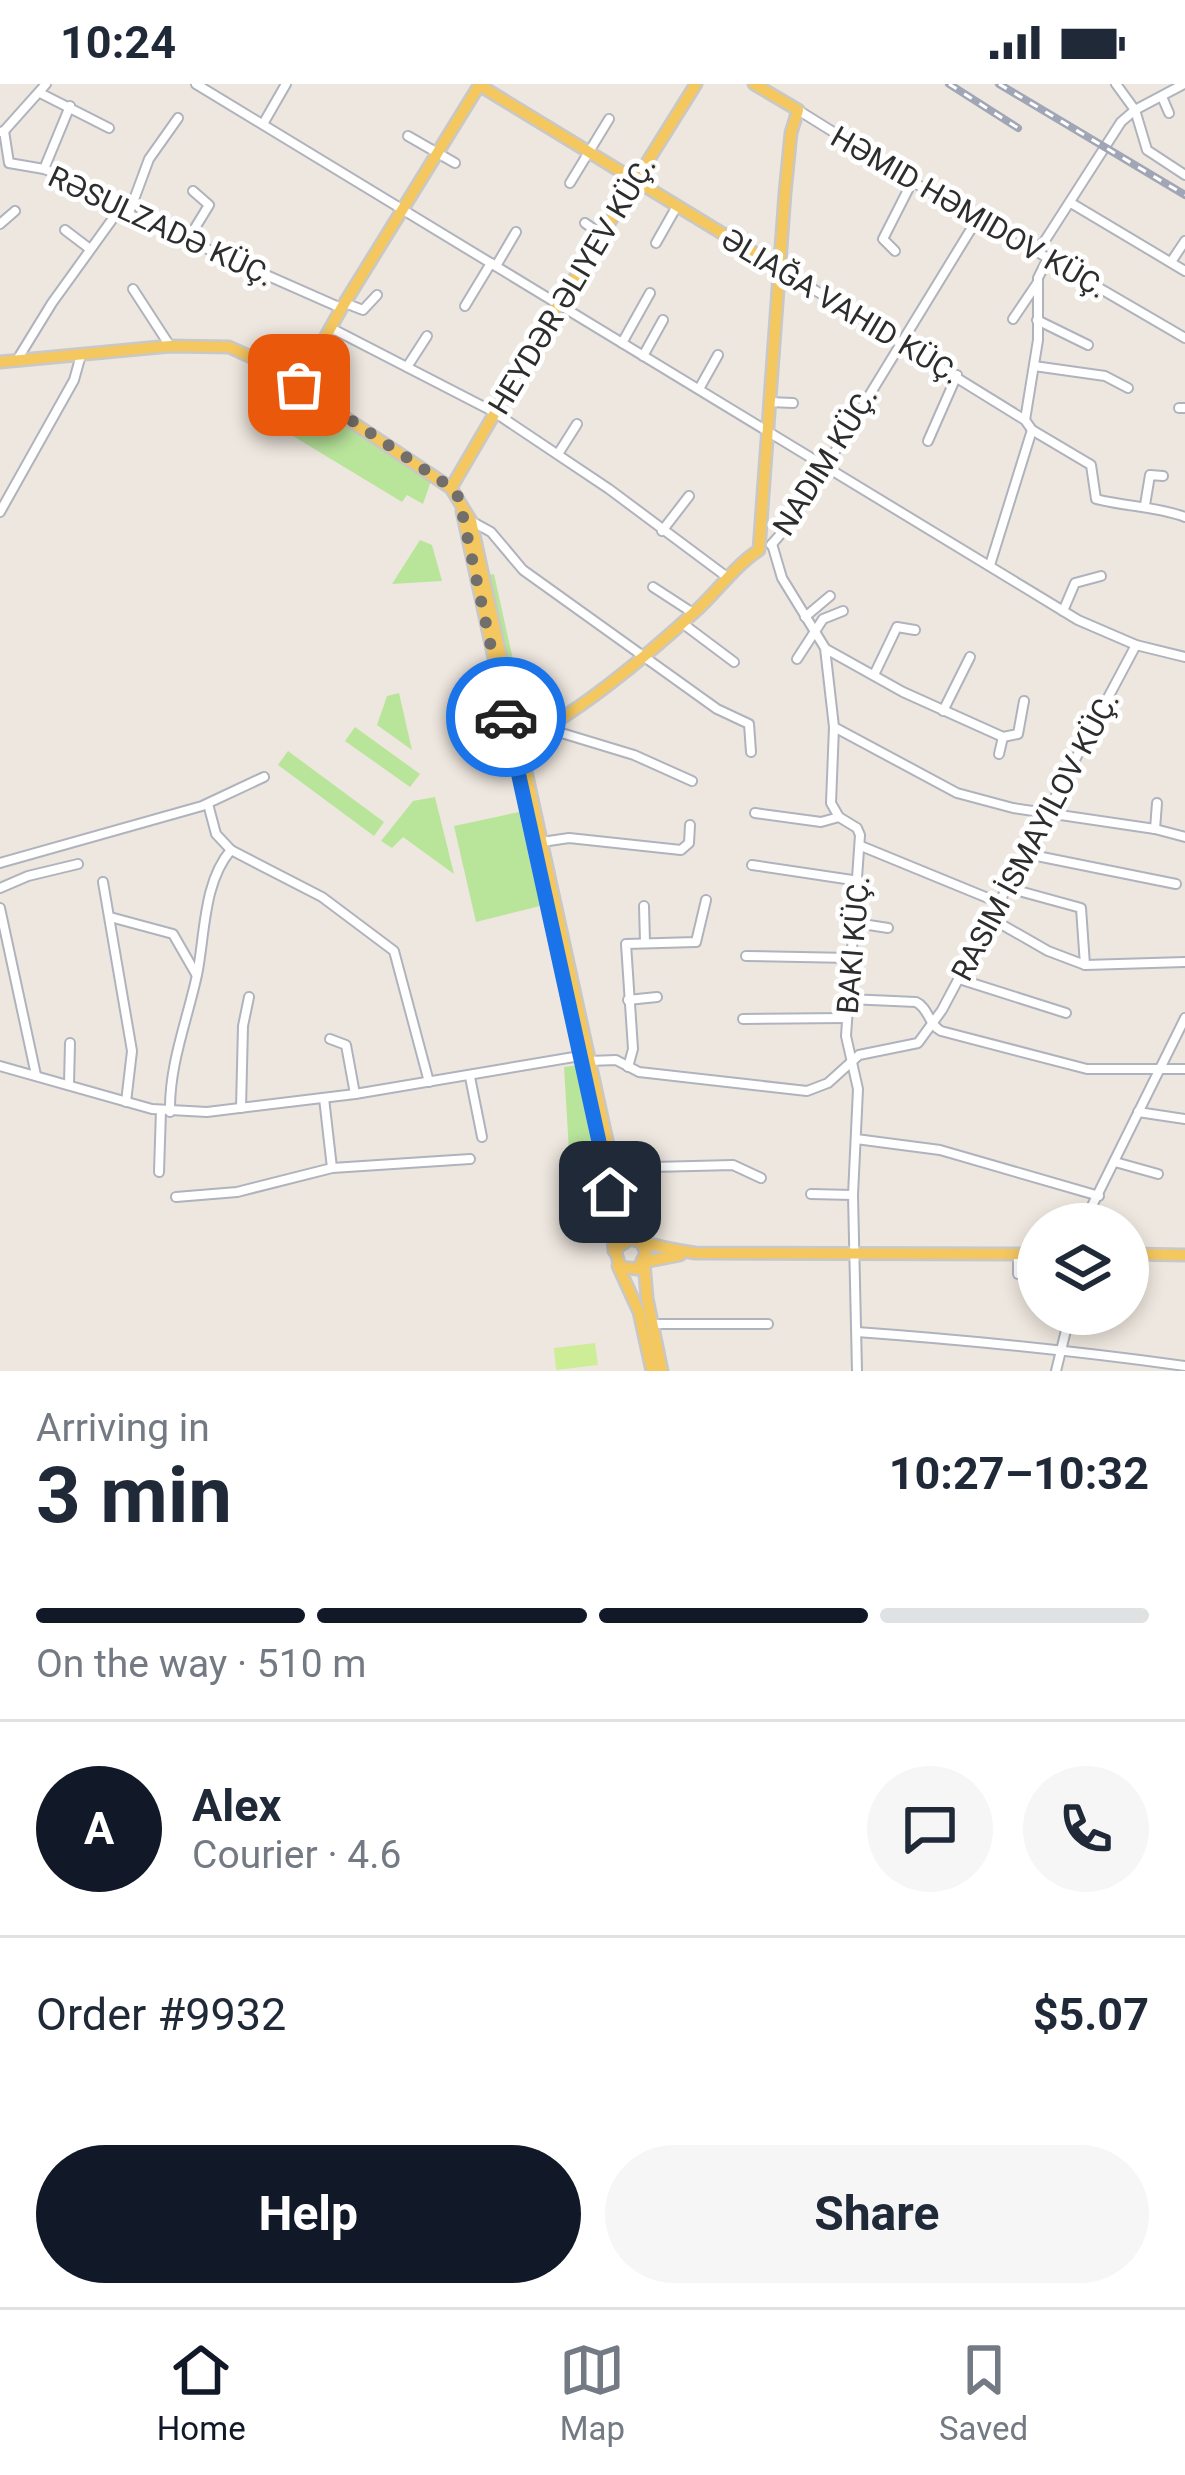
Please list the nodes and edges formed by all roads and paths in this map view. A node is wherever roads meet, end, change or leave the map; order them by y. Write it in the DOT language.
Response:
graph roads {
  1 [pos="196,84"];
  2 [pos="286,84"];
  3 [pos="479,84"];
  4 [pos="696,84"];
  5 [pos="754,84"];
  6 [pos="1116,84"];
  7 [pos="1184,84"];
  8 [pos="44,87"];
  9 [pos="1162,99"];
  10 [pos="70,106"];
  11 [pos="798,110"];
  12 [pos="1135,110"];
  13 [pos="1169,113"];
  14 [pos="178,118"];
  15 [pos="609,119"];
  16 [pos="262,124"];
  17 [pos="109,128"];
  18 [pos="2,132"];
  19 [pos="408,136"];
  20 [pos="439,153"];
  21 [pos="590,153"];
  22 [pos="455,163"];
  23 [pos="4,164"];
  24 [pos="44,170"];
  25 [pos="1185,175"];
  26 [pos="913,180"];
  27 [pos="635,182"];
  28 [pos="570,183"];
  29 [pos="193,191"];
  30 [pos="1071,203"];
  31 [pos="677,206"];
  32 [pos="405,209"];
  33 [pos="15,211"];
  34 [pos="124,212"];
  35 [pos="976,221"];
  36 [pos="585,223"];
  37 [pos="0,224"];
  38 [pos="65,230"];
  39 [pos="516,232"];
  40 [pos="602,235"];
  41 [pos="187,241"];
  42 [pos="1185,242"];
  43 [pos="656,243"];
  44 [pos="90,249"];
  45 [pos="1034,250"];
  46 [pos="895,251"];
  47 [pos="1047,260"];
  48 [pos="1171,262"];
  49 [pos="494,264"];
  50 [pos="779,268"];
  51 [pos="1185,271"];
  52 [pos="1038,282"];
  53 [pos="133,289"];
  54 [pos="650,293"];
  55 [pos="377,295"];
  56 [pos="559,305"];
  57 [pos="343,306"];
  58 [pos="465,306"];
  59 [pos="1013,319"];
  60 [pos="662,320"];
  61 [pos="1037,320"];
  62 [pos="331,328"];
  63 [pos="427,335"];
  64 [pos="1185,338"];
  65 [pos="899,342"];
  66 [pos="622,343"];
  67 [pos="1088,345"];
  68 [pos="170,346"];
  69 [pos="81,355"];
  70 [pos="718,355"];
  71 [pos="643,356"];
  72 [pos="16,361"];
  73 [pos="0,362"];
  74 [pos="1034,366"];
  75 [pos="407,367"];
  76 [pos="957,375"];
  77 [pos="299,385"];
  78 [pos="1128,388"];
  79 [pos="699,389"];
  80 [pos="768,402"];
  81 [pos="794,403"];
  82 [pos="494,412"];
  83 [pos="1025,420"];
  84 [pos="577,424"];
  85 [pos="765,429"];
  86 [pos="1031,430"];
  87 [pos="928,440"];
  88 [pos="558,454"];
  89 [pos="824,465"];
  90 [pos="1163,476"];
  91 [pos="452,488"];
  92 [pos="689,496"];
  93 [pos="461,502"];
  94 [pos="1145,505"];
  95 [pos="0,512"];
  96 [pos="1185,517"];
  97 [pos="471,521"];
  98 [pos="662,531"];
  99 [pos="772,544"];
  100 [pos="759,550"];
  101 [pos="990,566"];
  102 [pos="1101,576"];
  103 [pos="727,577"];
  104 [pos="653,587"];
  105 [pos="830,596"];
  106 [pos="843,611"];
  107 [pos="1063,611"];
  108 [pos="693,613"];
  109 [pos="806,617"];
  110 [pos="682,622"];
  111 [pos="814,629"];
  112 [pos="914,630"];
  113 [pos="1136,644"];
  114 [pos="825,648"];
  115 [pos="643,655"];
  116 [pos="970,657"];
  117 [pos="797,659"];
  118 [pos="1185,659"];
  119 [pos="734,662"];
  120 [pos="874,675"];
  121 [pos="1024,701"];
  122 [pos="943,711"];
  123 [pos="543,727"];
  124 [pos="834,727"];
  125 [pos="1003,737"];
  126 [pos="516,741"];
  127 [pos="751,752"];
  128 [pos="999,754"];
  129 [pos="264,777"];
  130 [pos="692,781"];
  131 [pos="1157,802"];
  132 [pos="208,804"];
  133 [pos="1048,812"];
  134 [pos="754,813"];
  135 [pos="838,817"];
  136 [pos="690,825"];
  137 [pos="1155,829"];
  138 [pos="1185,838"];
  139 [pos="542,842"];
  140 [pos="861,846"];
  141 [pos="231,850"];
  142 [pos="1027,854"];
  143 [pos="32,855"];
  144 [pos="0,863"];
  145 [pos="77,864"];
  146 [pos="752,865"];
  147 [pos="37,873"];
  148 [pos="860,881"];
  149 [pos="103,882"];
  150 [pos="1176,884"];
  151 [pos="1008,888"];
  152 [pos="0,889"];
  153 [pos="706,900"];
  154 [pos="1000,903"];
  155 [pos="644,906"];
  156 [pos="0,908"];
  157 [pos="110,917"];
  158 [pos="992,919"];
  159 [pos="856,923"];
  160 [pos="888,928"];
  161 [pos="645,942"];
  162 [pos="746,956"];
  163 [pos="851,958"];
  164 [pos="1185,962"];
  165 [pos="1085,965"];
  166 [pos="197,974"];
  167 [pos="958,980"];
  168 [pos="249,997"];
  169 [pos="657,997"];
  170 [pos="848,999"];
  171 [pos="628,1000"];
  172 [pos="1066,1012"];
  173 [pos="847,1018"];
  174 [pos="1185,1018"];
  175 [pos="743,1019"];
  176 [pos="933,1026"];
  177 [pos="330,1039"];
  178 [pos="70,1043"];
  179 [pos="584,1058"];
  180 [pos="849,1061"];
  181 [pos="0,1066"];
  182 [pos="628,1066"];
  183 [pos="1185,1069"];
  184 [pos="1159,1070"];
  185 [pos="36,1075"];
  186 [pos="470,1076"];
  187 [pos="429,1082"];
  188 [pos="69,1084"];
  189 [pos="355,1094"];
  190 [pos="324,1098"];
  191 [pos="126,1102"];
  192 [pos="241,1108"];
  193 [pos="165,1111"];
  194 [pos="1138,1112"];
  195 [pos="1185,1119"];
  196 [pos="482,1137"];
  197 [pos="856,1139"];
  198 [pos="470,1159"];
  199 [pos="1115,1162"];
  200 [pos="332,1168"];
  201 [pos="613,1168"];
  202 [pos="159,1172"];
  203 [pos="1159,1174"];
  204 [pos="761,1178"];
  205 [pos="812,1194"];
  206 [pos="853,1195"];
  207 [pos="1099,1196"];
  208 [pos="176,1197"];
  209 [pos="1095,1203"];
  210 [pos="639,1241"];
  211 [pos="695,1253"];
  212 [pos="854,1254"];
  213 [pos="1017,1254"];
  214 [pos="1149,1254"];
  215 [pos="1185,1255"];
  216 [pos="615,1258"];
  217 [pos="644,1262"];
  218 [pos="652,1324"];
  219 [pos="768,1324"];
  220 [pos="857,1332"];
  221 [pos="1065,1335"];
  222 [pos="1061,1350"];
  223 [pos="1185,1366"];
  224 [pos="652,1371"];
  225 [pos="662,1371"];
  226 [pos="857,1371"];
  227 [pos="1056,1371"];
  1 -- 16 [label="street"];
  2 -- 16 [label="street"];
  3 -- 20 [label="main road"];
  3 -- 21 [label="main road, ƏLIAĞA VAHID KÜÇ."];
  4 -- 27 [label="main road, HEYDƏR ƏLIYEV KÜÇ."];
  5 -- 11 [label="main road, HƏMID HƏMIDOV KÜÇ."];
  6 -- 12 [label="street"];
  7 -- 9 [label="street"];
  8 -- 10 [label="street"];
  8 -- 18 [label="street, RƏSULZADƏ KÜÇ."];
  9 -- 12 [label="street"];
  9 -- 13 [label="street"];
  10 -- 17 [label="street"];
  10 -- 24 [label="street"];
  11 -- 26 [label="street, HƏMID HƏMIDOV KÜÇ."];
  11 -- 50 [label="main road"];
  12 -- 25 [label="street"];
  12 -- 30 [label="street"];
  14 -- 34 [label="street"];
  15 -- 21 [label="street"];
  16 -- 32 [label="street"];
  18 -- 23 [label="street, RƏSULZADƏ KÜÇ."];
  19 -- 20 [label="street"];
  20 -- 22 [label="street"];
  20 -- 32 [label="main road"];
  21 -- 27 [label="main road, ƏLIAĞA VAHID KÜÇ."];
  21 -- 28 [label="street"];
  23 -- 24 [label="street, RƏSULZADƏ KÜÇ."];
  24 -- 34 [label="street, RƏSULZADƏ KÜÇ."];
  26 -- 35 [label="street, HƏMID HƏMIDOV KÜÇ."];
  26 -- 46 [label="street"];
  27 -- 31 [label="main road, ƏLIAĞA VAHID KÜÇ."];
  27 -- 40 [label="main road, HEYDƏR ƏLIYEV KÜÇ."];
  29 -- 41 [label="street"];
  30 -- 45 [label="street"];
  30 -- 48 [label="street"];
  31 -- 43 [label="street"];
  31 -- 50 [label="main road, ƏLIAĞA VAHID KÜÇ."];
  32 -- 49 [label="street"];
  32 -- 57 [label="main road"];
  33 -- 37 [label="street"];
  34 -- 41 [label="street, RƏSULZADƏ KÜÇ."];
  34 -- 44 [label="street"];
  35 -- 45 [label="street, HƏMID HƏMIDOV KÜÇ."];
  35 -- 65 [label="street, NADIM KÜÇ."];
  36 -- 40 [label="street"];
  38 -- 44 [label="street"];
  39 -- 49 [label="street"];
  40 -- 56 [label="main road, HEYDƏR ƏLIYEV KÜÇ."];
  41 -- 57 [label="street, RƏSULZADƏ KÜÇ."];
  42 -- 48 [label="street"];
  44 -- 72 [label="street"];
  45 -- 47 [label="street, HƏMID HƏMIDOV KÜÇ."];
  47 -- 52 [label="street"];
  47 -- 64 [label="street, HƏMID HƏMIDOV KÜÇ."];
  48 -- 51 [label="street"];
  49 -- 56 [label="street"];
  49 -- 58 [label="street"];
  50 -- 65 [label="street, ƏLIAĞA VAHID KÜÇ."];
  50 -- 80 [label="main road"];
  52 -- 59 [label="street"];
  52 -- 61 [label="street"];
  53 -- 68 [label="street"];
  54 -- 66 [label="street"];
  55 -- 57 [label="street"];
  56 -- 66 [label="street"];
  56 -- 82 [label="main road, HEYDƏR ƏLIYEV KÜÇ."];
  57 -- 62 [label="main road"];
  60 -- 71 [label="street"];
  61 -- 67 [label="street"];
  61 -- 74 [label="street"];
  62 -- 75 [label="street"];
  62 -- 77 [label="main road"];
  63 -- 75 [label="street"];
  65 -- 76 [label="street, ƏLIAĞA VAHID KÜÇ."];
  65 -- 89 [label="street, NADIM KÜÇ."];
  66 -- 71 [label="street"];
  68 -- 69 [label="main road"];
  68 -- 77 [label="main road"];
  69 -- 72 [label="main road"];
  69 -- 95 [label="street"];
  70 -- 79 [label="street"];
  71 -- 79 [label="street"];
  72 -- 73 [label="main road"];
  74 -- 78 [label="street"];
  74 -- 83 [label="street"];
  75 -- 82 [label="street"];
  76 -- 83 [label="street, ƏLIAĞA VAHID KÜÇ."];
  76 -- 87 [label="street"];
  77 -- 91 [label="main road"];
  79 -- 85 [label="street"];
  80 -- 81 [label="street"];
  80 -- 85 [label="main road"];
  82 -- 88 [label="street"];
  82 -- 91 [label="main road, HEYDƏR ƏLIYEV KÜÇ."];
  83 -- 86 [label="street, ƏLIAĞA VAHID KÜÇ."];
  84 -- 88 [label="street"];
  85 -- 89 [label="street"];
  85 -- 100 [label="main road"];
  86 -- 94 [label="street, ƏLIAĞA VAHID KÜÇ."];
  86 -- 101 [label="street"];
  88 -- 98 [label="street"];
  89 -- 99 [label="street, NADIM KÜÇ."];
  89 -- 101 [label="street"];
  90 -- 94 [label="street"];
  91 -- 93 [label="main road"];
  92 -- 98 [label="street"];
  93 -- 97 [label="main road"];
  93 -- 126 [label="main road"];
  94 -- 96 [label="street, ƏLIAĞA VAHID KÜÇ."];
  97 -- 115 [label="street"];
  97 -- 126 [label="main road"];
  98 -- 103 [label="street"];
  99 -- 100 [label="street, NADIM KÜÇ."];
  99 -- 109 [label="street"];
  100 -- 103 [label="main road, NADIM KÜÇ."];
  101 -- 107 [label="street"];
  102 -- 107 [label="street"];
  103 -- 108 [label="main road, NADIM KÜÇ."];
  104 -- 108 [label="street"];
  105 -- 109 [label="street"];
  106 -- 111 [label="street"];
  107 -- 113 [label="street"];
  108 -- 110 [label="main road, NADIM KÜÇ."];
  109 -- 111 [label="street"];
  110 -- 115 [label="main road, NADIM KÜÇ."];
  110 -- 119 [label="street"];
  111 -- 114 [label="street"];
  111 -- 117 [label="street"];
  112 -- 120 [label="street"];
  113 -- 118 [label="street"];
  113 -- 133 [label="street"];
  114 -- 120 [label="street"];
  114 -- 124 [label="street"];
  115 -- 123 [label="main road, NADIM KÜÇ."];
  115 -- 127 [label="street"];
  116 -- 122 [label="street"];
  120 -- 122 [label="street"];
  121 -- 125 [label="street"];
  122 -- 125 [label="street"];
  123 -- 126 [label="main road, NADIM KÜÇ."];
  123 -- 130 [label="street"];
  124 -- 133 [label="street"];
  124 -- 135 [label="street"];
  125 -- 128 [label="street"];
  126 -- 139 [label="main road"];
  126 -- 179 [label="main road"];
  129 -- 132 [label="street"];
  131 -- 137 [label="street"];
  132 -- 141 [label="street"];
  132 -- 143 [label="street"];
  133 -- 137 [label="street"];
  133 -- 142 [label="street"];
  134 -- 135 [label="street"];
  135 -- 140 [label="street"];
  136 -- 139 [label="street"];
  137 -- 138 [label="street"];
  139 -- 179 [label="main road"];
  140 -- 148 [label="street"];
  140 -- 154 [label="street"];
  141 -- 166 [label="street"];
  141 -- 187 [label="street"];
  142 -- 150 [label="street"];
  142 -- 151 [label="street"];
  143 -- 144 [label="street"];
  143 -- 147 [label="street"];
  145 -- 147 [label="street"];
  146 -- 148 [label="street"];
  147 -- 152 [label="street"];
  148 -- 159 [label="street"];
  149 -- 157 [label="street"];
  151 -- 154 [label="street"];
  151 -- 165 [label="street"];
  153 -- 161 [label="street"];
  154 -- 158 [label="street"];
  155 -- 161 [label="street"];
  156 -- 185 [label="street"];
  157 -- 166 [label="street"];
  157 -- 191 [label="street"];
  158 -- 165 [label="street"];
  158 -- 167 [label="street"];
  159 -- 160 [label="street"];
  159 -- 163 [label="street"];
  161 -- 171 [label="street"];
  162 -- 163 [label="street"];
  163 -- 170 [label="street"];
  164 -- 165 [label="street"];
  166 -- 193 [label="street"];
  167 -- 172 [label="street"];
  167 -- 176 [label="street"];
  168 -- 192 [label="street"];
  169 -- 171 [label="street"];
  170 -- 173 [label="street"];
  170 -- 176 [label="street"];
  171 -- 182 [label="street"];
  173 -- 175 [label="street"];
  173 -- 180 [label="street"];
  174 -- 184 [label="street"];
  176 -- 180 [label="street"];
  176 -- 184 [label="street"];
  177 -- 189 [label="street"];
  178 -- 188 [label="street"];
  179 -- 182 [label="street"];
  179 -- 186 [label="street"];
  179 -- 201 [label="main road"];
  179 -- 216 [label="main road"];
  180 -- 182 [label="street"];
  180 -- 197 [label="street"];
  181 -- 185 [label="street"];
  183 -- 184 [label="street"];
  184 -- 194 [label="street"];
  185 -- 188 [label="street"];
  186 -- 187 [label="street"];
  186 -- 196 [label="street"];
  187 -- 189 [label="street"];
  188 -- 191 [label="street"];
  189 -- 190 [label="street"];
  190 -- 192 [label="street"];
  190 -- 200 [label="street"];
  191 -- 193 [label="street"];
  192 -- 193 [label="street"];
  193 -- 202 [label="street"];
  194 -- 195 [label="street"];
  194 -- 199 [label="street"];
  197 -- 206 [label="street"];
  197 -- 207 [label="street"];
  198 -- 200 [label="street"];
  199 -- 203 [label="street"];
  199 -- 207 [label="street"];
  200 -- 208 [label="street"];
  201 -- 204 [label="street"];
  201 -- 210 [label="main road"];
  205 -- 206 [label="street"];
  206 -- 212 [label="street"];
  207 -- 209 [label="street"];
  210 -- 211 [label="main road"];
  210 -- 216 [label="main road"];
  210 -- 217 [label="main road"];
  211 -- 212 [label="main road"];
  211 -- 217 [label="main road"];
  212 -- 213 [label="main road"];
  212 -- 220 [label="street"];
  214 -- 215 [label="main road"];
  216 -- 217 [label="main road"];
  216 -- 224 [label="main road"];
  217 -- 218 [label="main road"];
  218 -- 219 [label="street"];
  218 -- 225 [label="main road"];
  220 -- 222 [label="street"];
  220 -- 226 [label="street"];
  221 -- 222 [label="street"];
  222 -- 223 [label="street"];
  222 -- 227 [label="street"];
}
